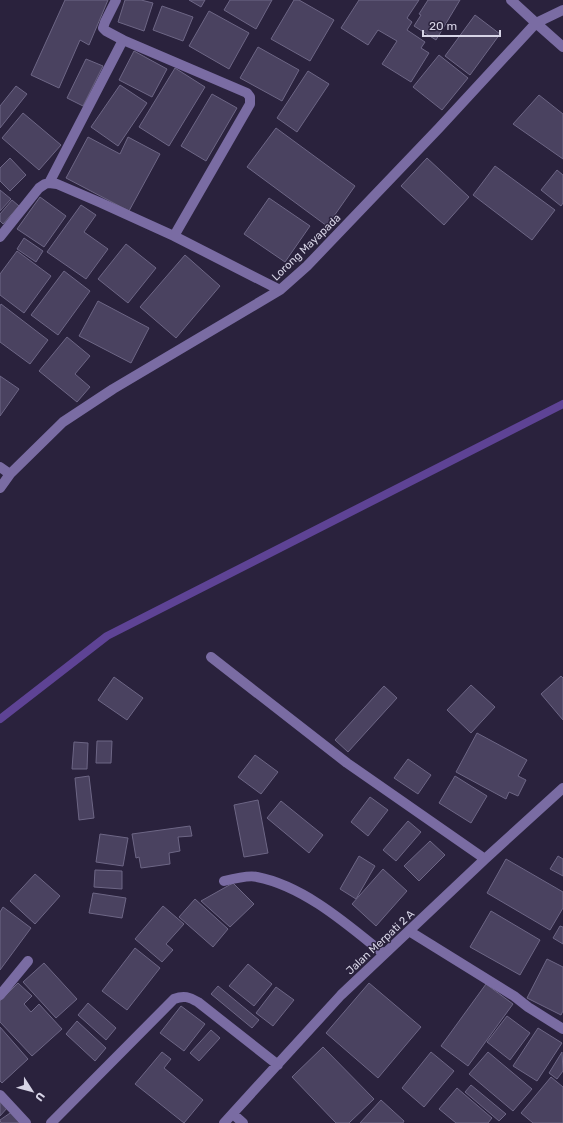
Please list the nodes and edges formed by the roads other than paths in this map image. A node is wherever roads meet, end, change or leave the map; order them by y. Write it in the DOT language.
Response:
graph roads {
  1 [pos="116,0"];
  2 [pos="511,0"];
  3 [pos="563,10"];
  4 [pos="536,23"];
  5 [pos="123,40"];
  6 [pos="563,47"];
  7 [pos="49,183"];
  8 [pos="174,236"];
  9 [pos="0,238"];
  10 [pos="280,290"];
  11 [pos="0,467"];
  12 [pos="10,474"];
  13 [pos="0,488"];
  14 [pos="211,657"];
  15 [pos="563,788"];
  16 [pos="485,859"];
  17 [pos="224,881"];
  18 [pos="409,931"];
  19 [pos="384,954"];
  20 [pos="28,961"];
  21 [pos="0,995"];
  22 [pos="563,1029"];
  23 [pos="278,1065"];
  24 [pos="0,1095"];
  25 [pos="233,1114"];
  26 [pos="26,1123"];
  27 [pos="51,1123"];
  28 [pos="224,1123"];
  29 [pos="243,1123"];
  1 -- 5 [label="street"];
  2 -- 4 [label="street"];
  3 -- 4 [label="street"];
  4 -- 6 [label="street"];
  4 -- 10 [label="street, Lorong Mayapada"];
  5 -- 7 [label="street"];
  5 -- 8 [label="street"];
  7 -- 8 [label="street"];
  7 -- 9 [label="street"];
  8 -- 10 [label="street"];
  10 -- 12 [label="street, Lorong Mayapada"];
  11 -- 12 [label="street"];
  12 -- 13 [label="street, Lorong Mayapada"];
  14 -- 16 [label="street"];
  15 -- 16 [label="street, Jalan Merpati 2 A"];
  16 -- 18 [label="street, Jalan Merpati 2 A"];
  17 -- 19 [label="street"];
  18 -- 19 [label="street, Jalan Merpati 2 A"];
  18 -- 22 [label="street"];
  19 -- 23 [label="street, Jalan Merpati 2 A"];
  20 -- 21 [label="street"];
  23 -- 25 [label="street, Jalan Merpati 2 A"];
  23 -- 27 [label="street"];
  24 -- 26 [label="street"];
  25 -- 28 [label="street, Jalan Merpati 2 A"];
  25 -- 29 [label="street"];
}
